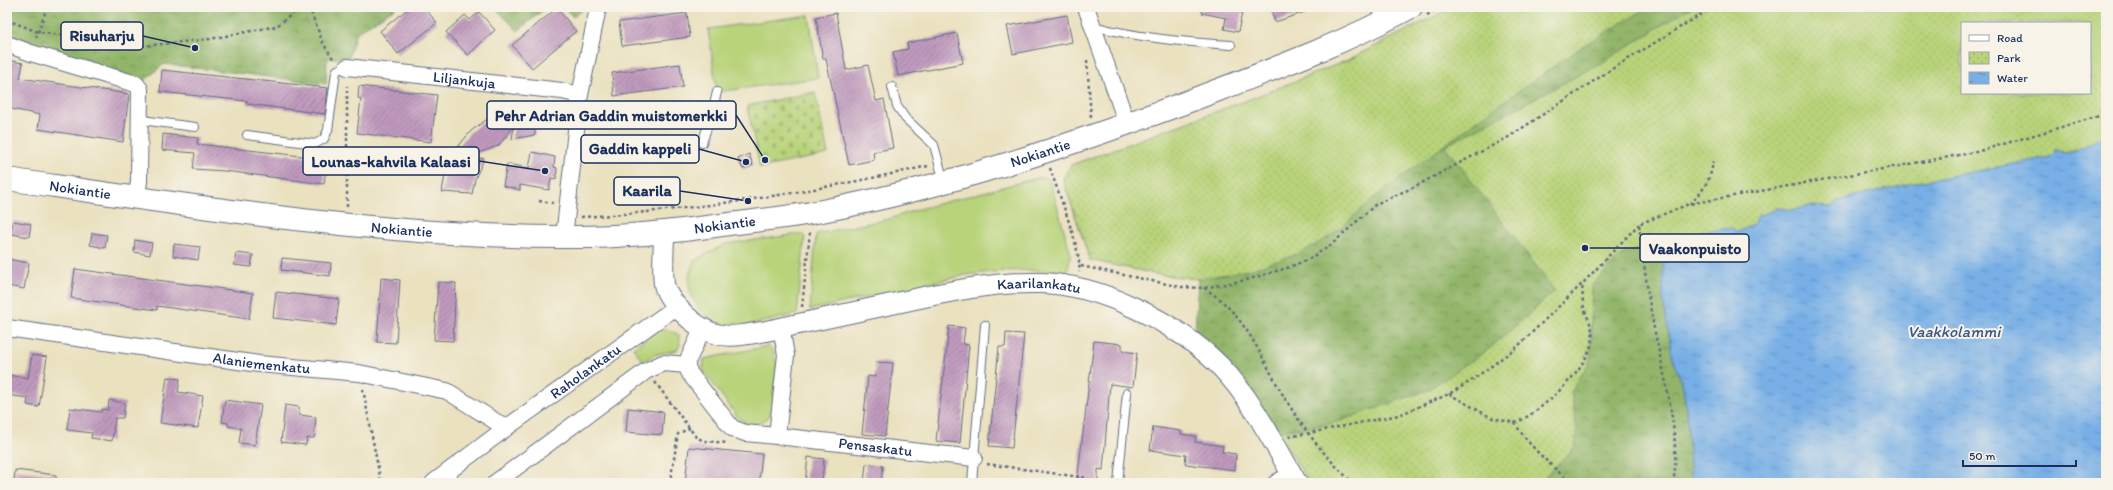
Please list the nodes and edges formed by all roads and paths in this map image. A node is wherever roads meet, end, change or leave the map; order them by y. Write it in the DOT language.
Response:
graph roads {
  1 [pos="47,7"];
  2 [pos="301,7"];
  3 [pos="309,7"];
  4 [pos="1086,7"];
  5 [pos="1411,7"];
  6 [pos="1713,7"];
  7 [pos="598,8"];
  8 [pos="7,20"];
  9 [pos="1093,26"];
  10 [pos="38,32"];
  11 [pos="7,44"];
  12 [pos="1231,45"];
  13 [pos="1087,55"];
  14 [pos="345,67"];
  15 [pos="892,87"];
  16 [pos="716,92"];
  17 [pos="580,95"];
  18 [pos="2106,114"];
  19 [pos="1091,118"];
  20 [pos="141,120"];
  21 [pos="1127,124"];
  22 [pos="195,127"];
  23 [pos="247,135"];
  24 [pos="702,143"];
  25 [pos="1713,161"];
  26 [pos="1049,167"];
  27 [pos="942,173"];
  28 [pos="7,178"];
  29 [pos="136,198"];
  30 [pos="1689,204"];
  31 [pos="347,210"];
  32 [pos="808,213"];
  33 [pos="1640,224"];
  34 [pos="565,227"];
  35 [pos="664,232"];
  36 [pos="1582,284"];
  37 [pos="1204,288"];
  38 [pos="676,307"];
  39 [pos="803,323"];
  40 [pos="985,325"];
  41 [pos="7,328"];
  42 [pos="782,328"];
  43 [pos="702,330"];
  44 [pos="687,365"];
  45 [pos="646,371"];
  46 [pos="359,373"];
  47 [pos="1127,393"];
  48 [pos="1449,394"];
  49 [pos="1514,424"];
  50 [pos="506,428"];
  51 [pos="690,428"];
  52 [pos="739,432"];
  53 [pos="1308,432"];
  54 [pos="777,436"];
  55 [pos="1274,444"];
  56 [pos="974,458"];
  57 [pos="1288,480"];
  58 [pos="381,483"];
  59 [pos="433,483"];
  60 [pos="494,483"];
  61 [pos="670,483"];
  62 [pos="972,483"];
  63 [pos="1092,483"];
  64 [pos="1118,483"];
  65 [pos="1352,483"];
  66 [pos="1571,483"];
  67 [pos="1673,483"];
  1 -- 10 [label="path"];
  2 -- 10 [label="path"];
  3 -- 14 [label="path"];
  4 -- 9 [label="street"];
  5 -- 21 [label="main road, Nokiantie"];
  6 -- 37 [label="path"];
  7 -- 17 [label="street"];
  8 -- 10 [label="path"];
  9 -- 12 [label="lane"];
  9 -- 21 [label="street"];
  11 -- 20 [label="street"];
  13 -- 19 [label="path"];
  14 -- 17 [label="street, Liljankuja"];
  14 -- 23 [label="lane"];
  14 -- 31 [label="path"];
  15 -- 27 [label="lane"];
  16 -- 24 [label="lane"];
  17 -- 34 [label="street"];
  18 -- 30 [label="path"];
  20 -- 22 [label="lane"];
  20 -- 29 [label="street"];
  21 -- 27 [label="main road, Nokiantie"];
  25 -- 30 [label="path"];
  26 -- 37 [label="path"];
  27 -- 32 [label="main road, Nokiantie"];
  27 -- 34 [label="path"];
  28 -- 29 [label="main road, Nokiantie"];
  29 -- 34 [label="main road, Nokiantie"];
  30 -- 33 [label="path"];
  32 -- 35 [label="main road, Nokiantie"];
  32 -- 39 [label="path"];
  33 -- 36 [label="path"];
  33 -- 67 [label="path"];
  34 -- 35 [label="main road, Nokiantie"];
  35 -- 38 [label="street"];
  36 -- 48 [label="path"];
  36 -- 49 [label="path"];
  37 -- 53 [label="path"];
  38 -- 43 [label="street"];
  38 -- 50 [label="street, Raholankatu"];
  39 -- 42 [label="street, Kaarilankatu"];
  39 -- 55 [label="street, Kaarilankatu"];
  40 -- 56 [label="lane"];
  41 -- 46 [label="street, Alaniemenkatu"];
  42 -- 43 [label="street, Kaarilankatu"];
  42 -- 54 [label="street"];
  43 -- 44 [label="street"];
  44 -- 45 [label="street"];
  44 -- 52 [label="street"];
  45 -- 51 [label="path"];
  45 -- 60 [label="street"];
  46 -- 50 [label="street, Alaniemenkatu"];
  46 -- 58 [label="path"];
  47 -- 64 [label="lane"];
  48 -- 49 [label="path"];
  48 -- 53 [label="path"];
  49 -- 66 [label="path"];
  50 -- 59 [label="street, Raholankatu"];
  51 -- 52 [label="path"];
  51 -- 61 [label="path"];
  52 -- 54 [label="street, Pensaskatu"];
  53 -- 55 [label="path"];
  53 -- 65 [label="path"];
  54 -- 56 [label="street, Pensaskatu"];
  55 -- 57 [label="street, Kaarilankatu"];
  56 -- 62 [label="lane"];
  56 -- 63 [label="path"];
}
